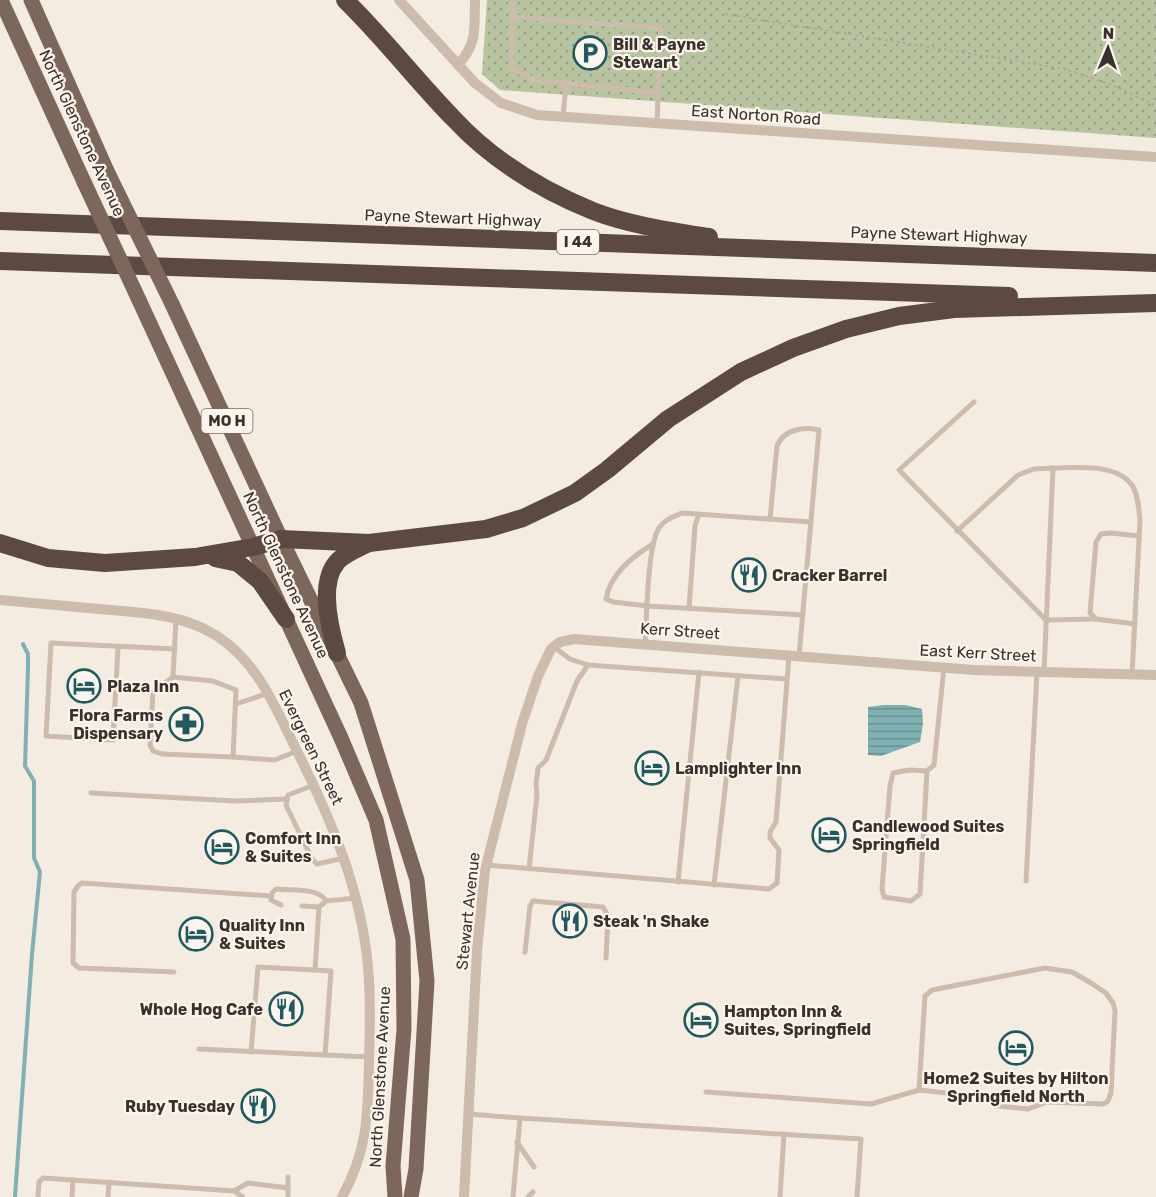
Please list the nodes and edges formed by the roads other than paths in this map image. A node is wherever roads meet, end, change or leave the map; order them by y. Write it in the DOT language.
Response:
graph roads {
  1 [pos="1,0"];
  2 [pos="31,0"];
  3 [pos="345,0"];
  4 [pos="399,0"];
  5 [pos="475,0"];
  6 [pos="513,0"];
  7 [pos="513,17"];
  8 [pos="458,65"];
  9 [pos="566,84"];
  10 [pos="658,93"];
  11 [pos="563,117"];
  12 [pos="657,123"];
  13 [pos="1156,157"];
  14 [pos="0,221"];
  15 [pos="878,252"];
  16 [pos="0,261"];
  17 [pos="1156,263"];
  18 [pos="1156,302"];
  19 [pos="974,402"];
  20 [pos="1053,468"];
  21 [pos="699,514"];
  22 [pos="770,519"];
  23 [pos="811,522"];
  24 [pos="957,531"];
  25 [pos="1139,536"];
  26 [pos="281,539"];
  27 [pos="0,543"];
  28 [pos="369,543"];
  29 [pos="652,544"];
  30 [pos="254,548"];
  31 [pos="195,557"];
  32 [pos="0,600"];
  33 [pos="648,606"];
  34 [pos="689,608"];
  35 [pos="803,615"];
  36 [pos="177,618"];
  37 [pos="286,619"];
  38 [pos="1096,619"];
  39 [pos="1046,620"];
  40 [pos="1135,624"];
  41 [pos="645,643"];
  42 [pos="557,644"];
  43 [pos="118,647"];
  44 [pos="175,649"];
  45 [pos="337,653"];
  46 [pos="794,655"];
  47 [pos="588,665"];
  48 [pos="944,667"];
  49 [pos="699,672"];
  50 [pos="1041,672"];
  51 [pos="1132,674"];
  52 [pos="1156,675"];
  53 [pos="738,676"];
  54 [pos="173,677"];
  55 [pos="787,680"];
  56 [pos="269,693"];
  57 [pos="236,704"];
  58 [pos="297,751"];
  59 [pos="233,757"];
  60 [pos="927,771"];
  61 [pos="315,785"];
  62 [pos="91,794"];
  63 [pos="286,799"];
  64 [pos="344,858"];
  65 [pos="486,865"];
  66 [pos="529,869"];
  67 [pos="1026,881"];
  68 [pos="678,882"];
  69 [pos="714,885"];
  70 [pos="271,896"];
  71 [pos="356,898"];
  72 [pos="326,901"];
  73 [pos="281,904"];
  74 [pos="302,906"];
  75 [pos="319,907"];
  76 [pos="525,952"];
  77 [pos="606,958"];
  78 [pos="315,970"];
  79 [pos="174,972"];
  80 [pos="199,1049"];
  81 [pos="251,1052"];
  82 [pos="325,1055"];
  83 [pos="369,1057"];
  84 [pos="919,1090"];
  85 [pos="705,1092"];
  86 [pos="469,1114"];
  87 [pos="520,1118"];
  88 [pos="784,1134"];
  89 [pos="517,1142"];
  90 [pos="534,1167"];
  91 [pos="288,1177"];
  92 [pos="73,1180"];
  93 [pos="109,1182"];
  94 [pos="288,1188"];
  95 [pos="234,1191"];
  96 [pos="533,1192"];
  97 [pos="38,1197"];
  98 [pos="72,1197"];
  99 [pos="108,1197"];
  100 [pos="243,1197"];
  101 [pos="288,1197"];
  102 [pos="342,1197"];
  103 [pos="395,1197"];
  104 [pos="411,1197"];
  105 [pos="464,1197"];
  106 [pos="513,1197"];
  107 [pos="528,1197"];
  108 [pos="780,1197"];
  109 [pos="857,1197"];
  1 -- 30 [label="main road, North Glenstone Avenue, bridge"];
  2 -- 26 [label="main road, North Glenstone Avenue / MO H, bridge"];
  3 -- 15 [label="highway"];
  4 -- 8 [label="street, East Norton Road"];
  5 -- 8 [label="street"];
  6 -- 7 [label="lane"];
  7 -- 9 [label="lane"];
  7 -- 10 [label="lane"];
  8 -- 11 [label="street, East Norton Road"];
  9 -- 10 [label="lane"];
  9 -- 11 [label="lane"];
  10 -- 12 [label="lane"];
  11 -- 12 [label="street, East Norton Road"];
  12 -- 13 [label="street, East Norton Road"];
  14 -- 15 [label="highway, Payne Stewart Highway / I 44"];
  15 -- 17 [label="highway, Payne Stewart Highway / I 44"];
  16 -- 18 [label="highway"];
  18 -- 28 [label="highway"];
  19 -- 24 [label="lane"];
  20 -- 24 [label="lane"];
  20 -- 25 [label="lane"];
  20 -- 39 [label="lane"];
  21 -- 22 [label="lane"];
  21 -- 29 [label="lane"];
  21 -- 34 [label="lane"];
  22 -- 23 [label="lane"];
  22 -- 23 [label="lane"];
  23 -- 35 [label="lane"];
  24 -- 39 [label="lane"];
  25 -- 38 [label="lane"];
  25 -- 40 [label="lane"];
  26 -- 28 [label="highway"];
  26 -- 30 [label="highway"];
  26 -- 45 [label="main road, North Glenstone Avenue / MO H"];
  27 -- 31 [label="highway"];
  28 -- 45 [label="highway"];
  29 -- 33 [label="lane"];
  29 -- 33 [label="lane"];
  30 -- 31 [label="highway"];
  30 -- 37 [label="main road, North Glenstone Avenue"];
  31 -- 37 [label="highway"];
  32 -- 36 [label="street, Evergreen Street"];
  33 -- 34 [label="lane"];
  33 -- 41 [label="lane"];
  34 -- 35 [label="lane"];
  35 -- 46 [label="lane"];
  36 -- 44 [label="lane"];
  36 -- 56 [label="street, Evergreen Street"];
  37 -- 103 [label="main road, North Glenstone Avenue"];
  38 -- 39 [label="lane"];
  38 -- 40 [label="lane"];
  39 -- 50 [label="lane"];
  40 -- 51 [label="lane"];
  41 -- 42 [label="street, Kerr Street"];
  41 -- 46 [label="street, Kerr Street"];
  42 -- 47 [label="lane"];
  42 -- 65 [label="street, Stewart Avenue"];
  43 -- 43 [label="lane"];
  43 -- 44 [label="lane"];
  44 -- 54 [label="lane"];
  45 -- 104 [label="main road, North Glenstone Avenue"];
  46 -- 48 [label="street, East Kerr Street"];
  46 -- 55 [label="lane"];
  47 -- 49 [label="lane"];
  47 -- 66 [label="lane"];
  48 -- 50 [label="street, East Kerr Street"];
  48 -- 60 [label="lane"];
  49 -- 53 [label="lane"];
  49 -- 68 [label="lane"];
  50 -- 51 [label="street, East Kerr Street"];
  50 -- 67 [label="lane"];
  51 -- 52 [label="street, East Kerr Street"];
  53 -- 55 [label="lane"];
  53 -- 69 [label="lane"];
  54 -- 57 [label="lane"];
  54 -- 59 [label="lane"];
  55 -- 69 [label="lane"];
  56 -- 57 [label="lane"];
  56 -- 58 [label="street, Evergreen Street"];
  57 -- 59 [label="lane"];
  58 -- 59 [label="lane"];
  58 -- 61 [label="street, Evergreen Street"];
  60 -- 60 [label="lane"];
  61 -- 63 [label="lane"];
  61 -- 64 [label="street, Evergreen Street"];
  62 -- 63 [label="lane"];
  63 -- 64 [label="lane"];
  64 -- 71 [label="street, Evergreen Street"];
  65 -- 66 [label="lane"];
  65 -- 86 [label="street, Stewart Avenue"];
  66 -- 68 [label="lane"];
  68 -- 69 [label="lane"];
  70 -- 72 [label="lane"];
  70 -- 73 [label="lane"];
  70 -- 79 [label="lane"];
  71 -- 72 [label="lane"];
  71 -- 83 [label="street, Evergreen Street"];
  72 -- 75 [label="lane"];
  74 -- 75 [label="lane"];
  75 -- 78 [label="lane"];
  76 -- 77 [label="lane"];
  78 -- 81 [label="lane"];
  78 -- 82 [label="lane"];
  80 -- 81 [label="lane"];
  81 -- 82 [label="lane"];
  82 -- 83 [label="lane"];
  83 -- 102 [label="street, Evergreen Street"];
  84 -- 84 [label="lane"];
  84 -- 85 [label="lane"];
  86 -- 87 [label="lane"];
  86 -- 105 [label="street, Stewart Avenue"];
  87 -- 88 [label="lane"];
  87 -- 89 [label="lane"];
  88 -- 108 [label="lane"];
  88 -- 109 [label="lane"];
  89 -- 90 [label="lane"];
  89 -- 106 [label="lane"];
  91 -- 94 [label="lane"];
  92 -- 93 [label="lane"];
  92 -- 97 [label="lane"];
  92 -- 98 [label="lane"];
  93 -- 95 [label="lane"];
  93 -- 99 [label="lane"];
  94 -- 95 [label="lane"];
  94 -- 101 [label="lane"];
  95 -- 100 [label="lane"];
  96 -- 107 [label="lane"];
}
